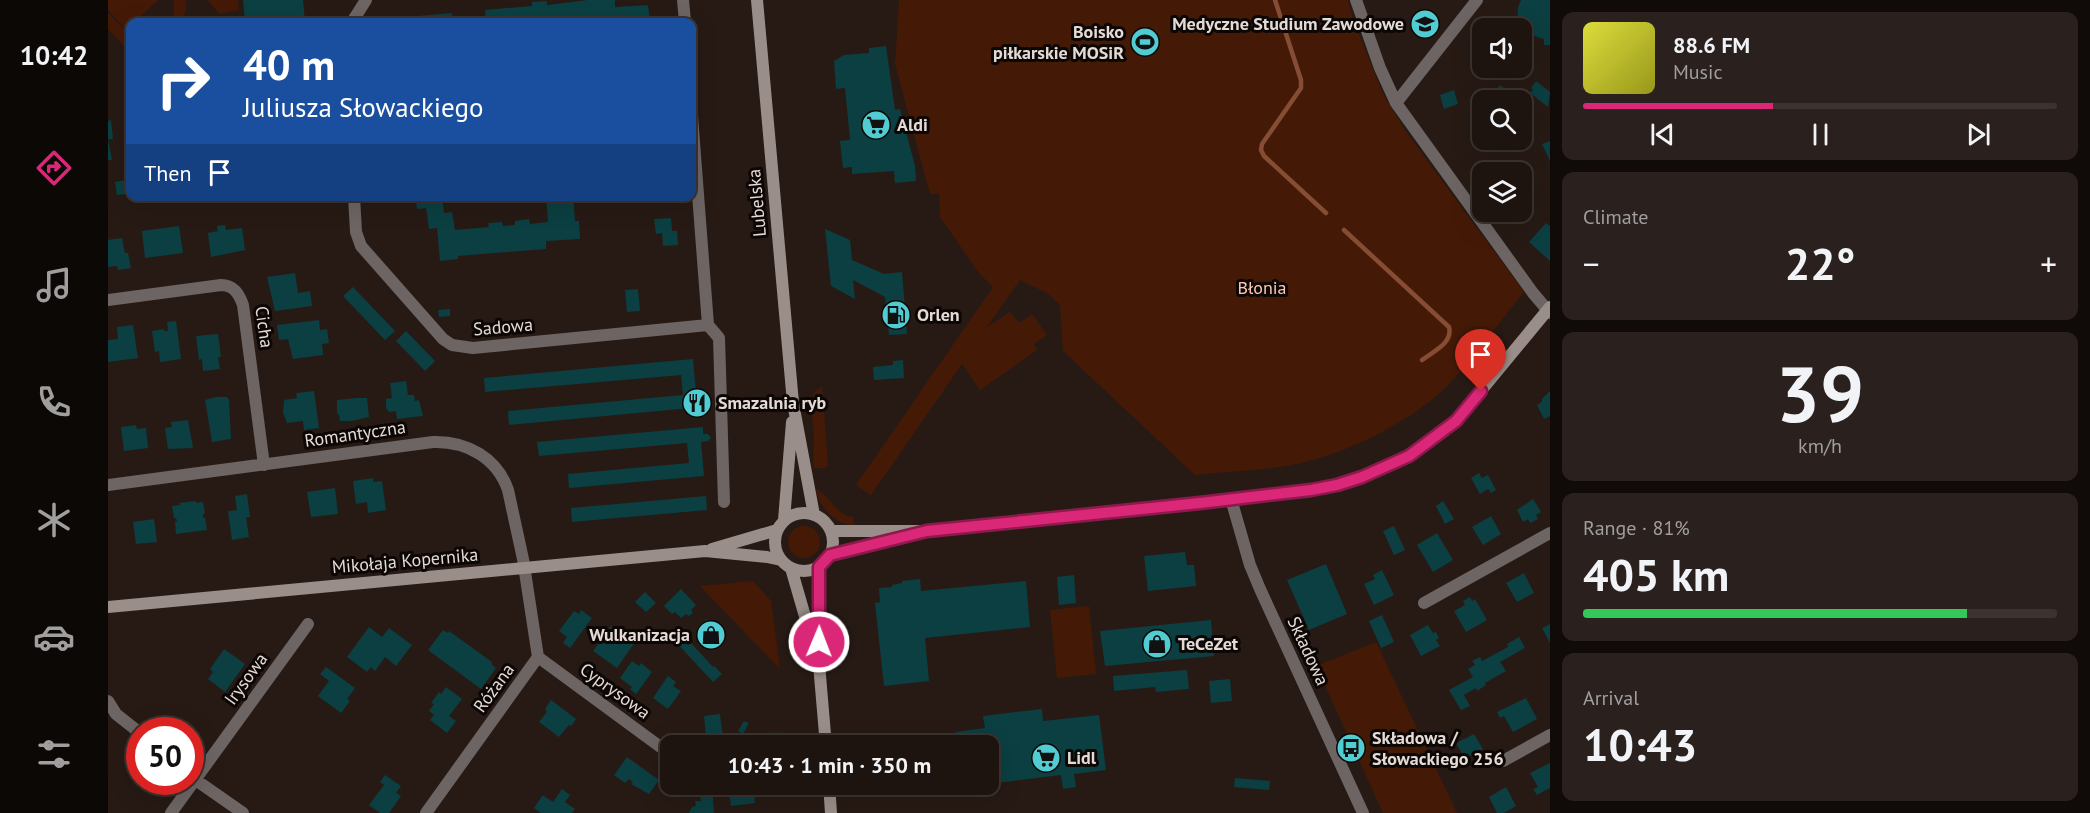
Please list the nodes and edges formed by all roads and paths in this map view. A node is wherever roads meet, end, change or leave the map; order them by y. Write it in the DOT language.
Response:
graph roads {
  1 [pos="366,0"];
  2 [pos="683,0"];
  3 [pos="757,0"];
  4 [pos="1356,0"];
  5 [pos="1477,0"];
  6 [pos="355,18"];
  7 [pos="685,18"];
  8 [pos="1396,103"];
  9 [pos="696,168"];
  10 [pos="354,201"];
  11 [pos="108,300"];
  12 [pos="1549,310"];
  13 [pos="708,325"];
  14 [pos="793,403"];
  15 [pos="264,465"];
  16 [pos="108,486"];
  17 [pos="1231,499"];
  18 [pos="724,502"];
  19 [pos="814,515"];
  20 [pos="781,525"];
  21 [pos="831,531"];
  22 [pos="927,531"];
  23 [pos="1550,533"];
  24 [pos="705,551"];
  25 [pos="830,555"];
  26 [pos="781,560"];
  27 [pos="524,567"];
  28 [pos="819,567"];
  29 [pos="791,568"];
  30 [pos="1424,603"];
  31 [pos="108,608"];
  32 [pos="308,624"];
  33 [pos="538,657"];
  34 [pos="819,664"];
  35 [pos="108,701"];
  36 [pos="126,722"];
  37 [pos="825,735"];
  38 [pos="1550,735"];
  39 [pos="660,747"];
  40 [pos="1503,761"];
  41 [pos="204,763"];
  42 [pos="204,786"];
  43 [pos="182,795"];
  44 [pos="830,795"];
  45 [pos="171,813"];
  46 [pos="243,813"];
  47 [pos="426,813"];
  48 [pos="831,813"];
  49 [pos="1363,813"];
  1 -- 6 [label="street"];
  2 -- 7 [label="street"];
  3 -- 14 [label="street, Lubelska"];
  4 -- 8 [label="street"];
  5 -- 8 [label="street"];
  8 -- 12 [label="street"];
  9 -- 13 [label="street"];
  10 -- 13 [label="street, Sadowa"];
  11 -- 15 [label="street, Cicha"];
  12 -- 17 [label="street"];
  13 -- 18 [label="street"];
  14 -- 19 [label="street, Lubelska"];
  14 -- 20 [label="street, Lubelska"];
  15 -- 16 [label="street, Romantyczna"];
  15 -- 27 [label="street, Romantyczna"];
  17 -- 22 [label="street"];
  17 -- 49 [label="street, Składowa"];
  19 -- 20 [label="street"];
  19 -- 21 [label="street"];
  20 -- 24 [label="street, Mikołaja Kopernika"];
  20 -- 26 [label="street"];
  21 -- 22 [label="street"];
  21 -- 25 [label="street"];
  22 -- 25 [label="street"];
  23 -- 30 [label="street"];
  24 -- 26 [label="street, Mikołaja Kopernika"];
  24 -- 27 [label="street, Mikołaja Kopernika"];
  25 -- 28 [label="street"];
  26 -- 29 [label="street"];
  27 -- 31 [label="street, Mikołaja Kopernika"];
  27 -- 33 [label="street, Różana"];
  28 -- 29 [label="street"];
  28 -- 34 [label="street"];
  29 -- 34 [label="street"];
  32 -- 41 [label="street, Irysowa"];
  33 -- 39 [label="street, Cyprysowa"];
  33 -- 47 [label="street, Różana"];
  34 -- 37 [label="street"];
  35 -- 36 [label="street"];
  38 -- 40 [label="street"];
  42 -- 46 [label="street"];
  43 -- 45 [label="street, Irysowa"];
  44 -- 48 [label="street"];
}
